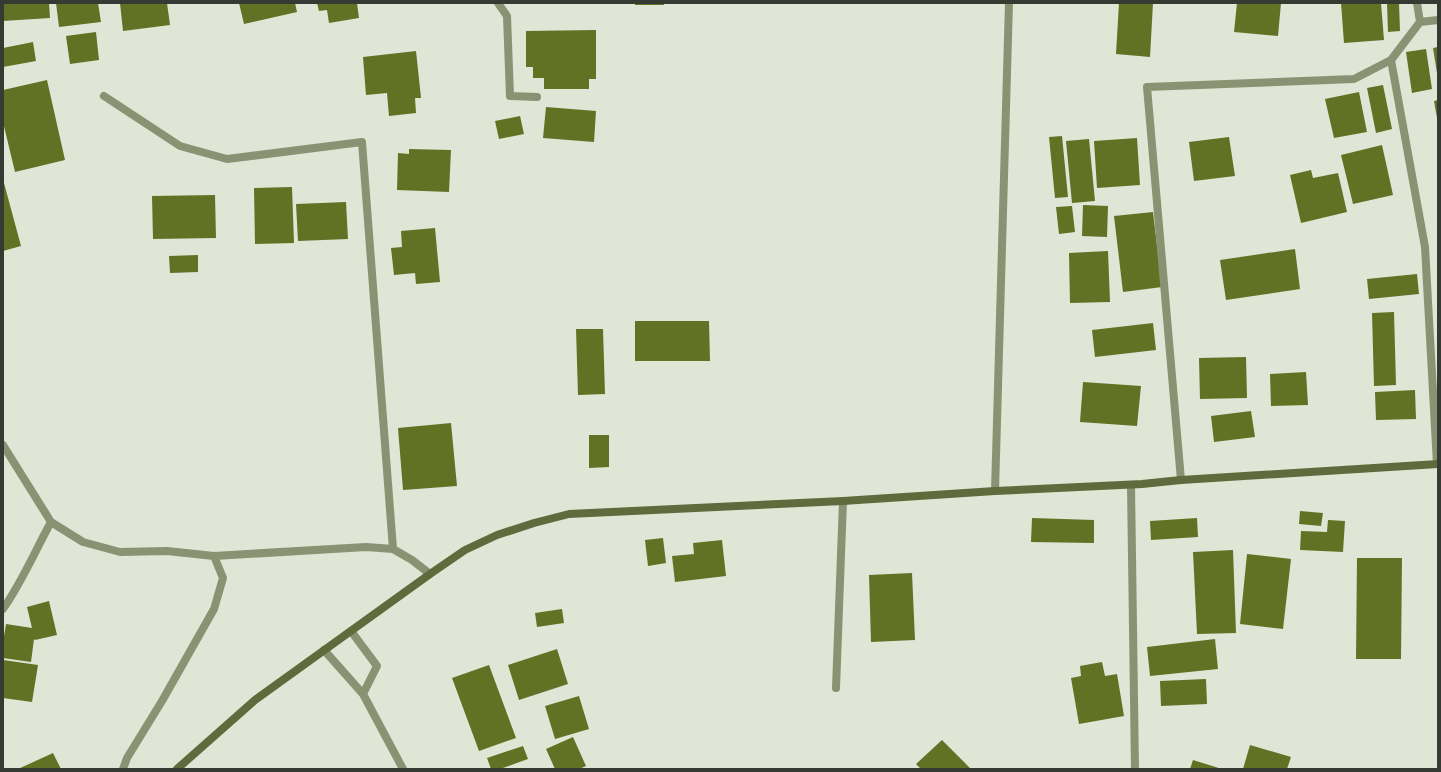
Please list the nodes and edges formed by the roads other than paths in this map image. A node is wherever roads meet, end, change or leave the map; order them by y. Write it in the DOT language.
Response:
graph roads {
  1 [pos="498,3"];
  2 [pos="1009,3"];
  3 [pos="1417,3"];
  4 [pos="1438,20"];
  5 [pos="1420,22"];
  6 [pos="1390,60"];
  7 [pos="104,96"];
  8 [pos="537,97"];
  9 [pos="3,446"];
  10 [pos="1438,464"];
  11 [pos="1182,480"];
  12 [pos="1130,484"];
  13 [pos="995,491"];
  14 [pos="843,501"];
  15 [pos="50,522"];
  16 [pos="393,549"];
  17 [pos="214,556"];
  18 [pos="430,574"];
  19 [pos="3,609"];
  20 [pos="351,631"];
  21 [pos="324,650"];
  22 [pos="836,688"];
  23 [pos="362,694"];
  24 [pos="124,769"];
  25 [pos="177,769"];
  26 [pos="403,769"];
  27 [pos="1135,769"];
  1 -- 8 [label="street"];
  2 -- 13 [label="street"];
  3 -- 5 [label="street"];
  4 -- 5 [label="street"];
  5 -- 6 [label="street"];
  6 -- 10 [label="street"];
  6 -- 11 [label="street"];
  7 -- 16 [label="street"];
  9 -- 15 [label="street"];
  10 -- 11 [label="street"];
  11 -- 12 [label="street"];
  12 -- 13 [label="street"];
  12 -- 27 [label="street"];
  13 -- 14 [label="street"];
  14 -- 18 [label="street"];
  14 -- 22 [label="street"];
  15 -- 17 [label="street"];
  15 -- 19 [label="street"];
  16 -- 17 [label="street"];
  16 -- 18 [label="street"];
  17 -- 24 [label="street"];
  18 -- 20 [label="street"];
  20 -- 21 [label="street"];
  20 -- 23 [label="street"];
  21 -- 23 [label="street"];
  21 -- 25 [label="street"];
  23 -- 26 [label="street"];
}
